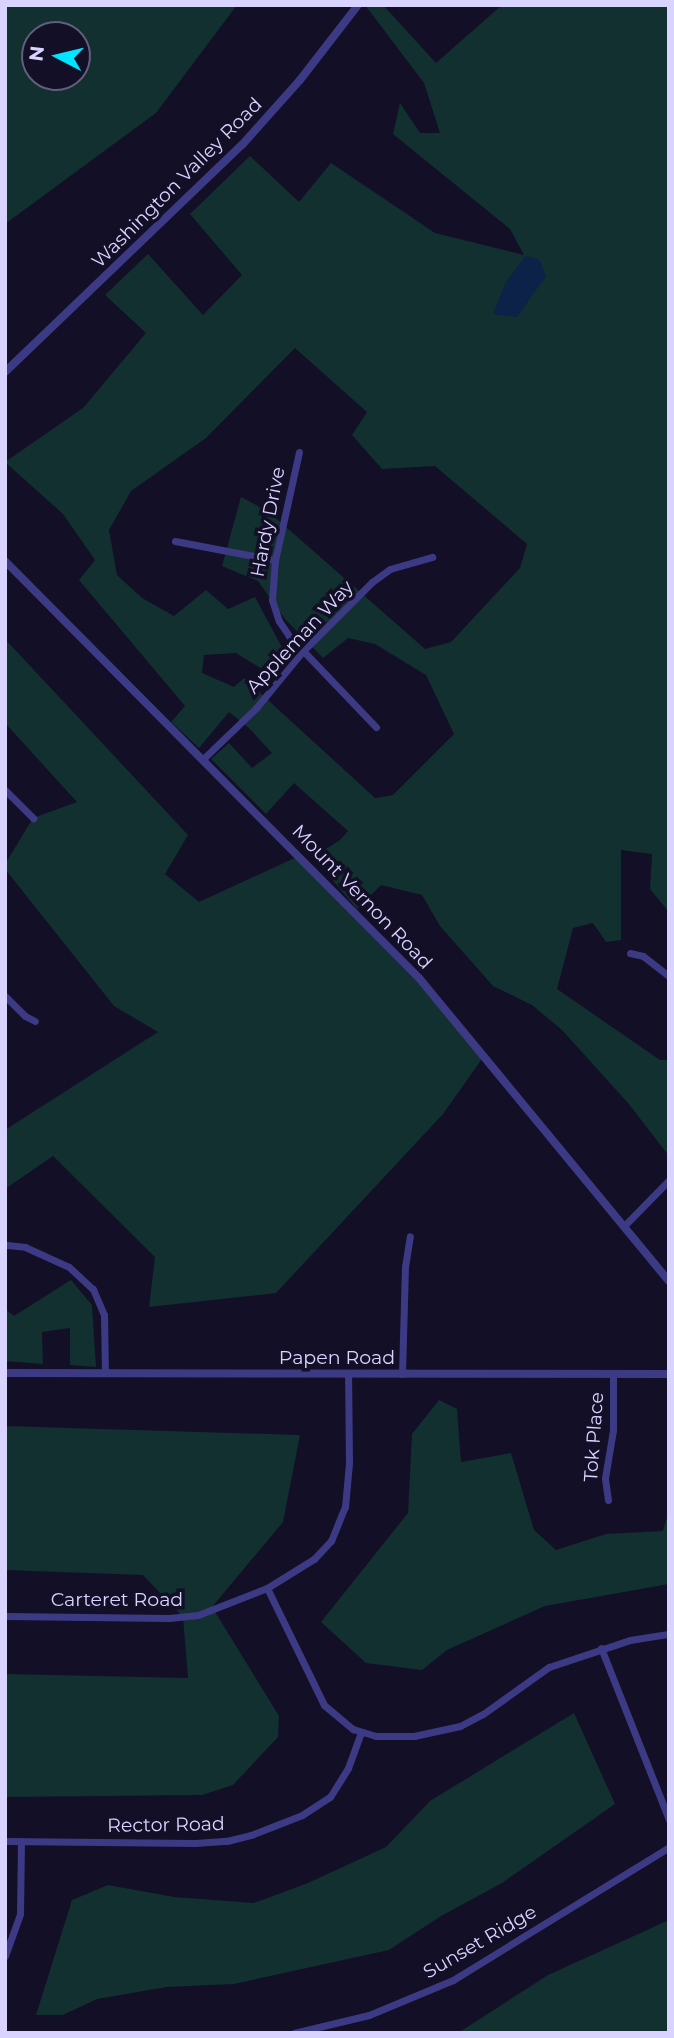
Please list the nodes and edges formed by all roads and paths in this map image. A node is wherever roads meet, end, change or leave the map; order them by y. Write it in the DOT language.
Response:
graph roads {
  1 [pos="358,5"];
  2 [pos="5,372"];
  3 [pos="299,452"];
  4 [pos="175,541"];
  5 [pos="432,557"];
  6 [pos="275,560"];
  7 [pos="5,561"];
  8 [pos="302,652"];
  9 [pos="376,727"];
  10 [pos="204,759"];
  11 [pos="5,790"];
  12 [pos="33,818"];
  13 [pos="630,953"];
  14 [pos="669,976"];
  15 [pos="5,996"];
  16 [pos="35,1021"];
  17 [pos="669,1180"];
  18 [pos="624,1226"];
  19 [pos="410,1236"];
  20 [pos="7,1245"];
  21 [pos="669,1280"];
  22 [pos="104,1372"];
  23 [pos="5,1373"];
  24 [pos="348,1374"];
  25 [pos="402,1374"];
  26 [pos="669,1374"];
  27 [pos="613,1376"];
  28 [pos="608,1500"];
  29 [pos="267,1588"];
  30 [pos="5,1616"];
  31 [pos="669,1634"];
  32 [pos="601,1648"];
  33 [pos="361,1733"];
  34 [pos="669,1820"];
  35 [pos="5,1841"];
  36 [pos="21,1841"];
  37 [pos="669,1847"];
  38 [pos="5,1956"];
  39 [pos="294,2033"];
  1 -- 2 [label="street, Washington Valley Road"];
  3 -- 6 [label="street, Hardy Drive"];
  4 -- 6 [label="street"];
  5 -- 8 [label="street, Appleman Way"];
  6 -- 8 [label="street, Hardy Drive"];
  7 -- 10 [label="street, Mount Vernon Road"];
  8 -- 9 [label="street, Hardy Drive"];
  8 -- 10 [label="street, Appleman Way"];
  10 -- 18 [label="street, Mount Vernon Road"];
  11 -- 12 [label="street"];
  13 -- 14 [label="street"];
  15 -- 16 [label="street"];
  17 -- 18 [label="street"];
  18 -- 21 [label="street, Mount Vernon Road"];
  19 -- 25 [label="street"];
  20 -- 22 [label="street"];
  22 -- 23 [label="street, Papen Road"];
  22 -- 24 [label="street, Papen Road"];
  24 -- 25 [label="street, Papen Road"];
  24 -- 29 [label="street, Carteret Road"];
  25 -- 27 [label="street, Papen Road"];
  26 -- 27 [label="street, Papen Road"];
  27 -- 28 [label="street, Tok Place"];
  29 -- 30 [label="street, Carteret Road"];
  29 -- 33 [label="street"];
  31 -- 32 [label="street"];
  32 -- 33 [label="street"];
  32 -- 34 [label="street"];
  33 -- 36 [label="street, Rector Road"];
  35 -- 36 [label="street, Rector Road"];
  36 -- 38 [label="street"];
  37 -- 39 [label="street, Sunset Ridge"];
}
